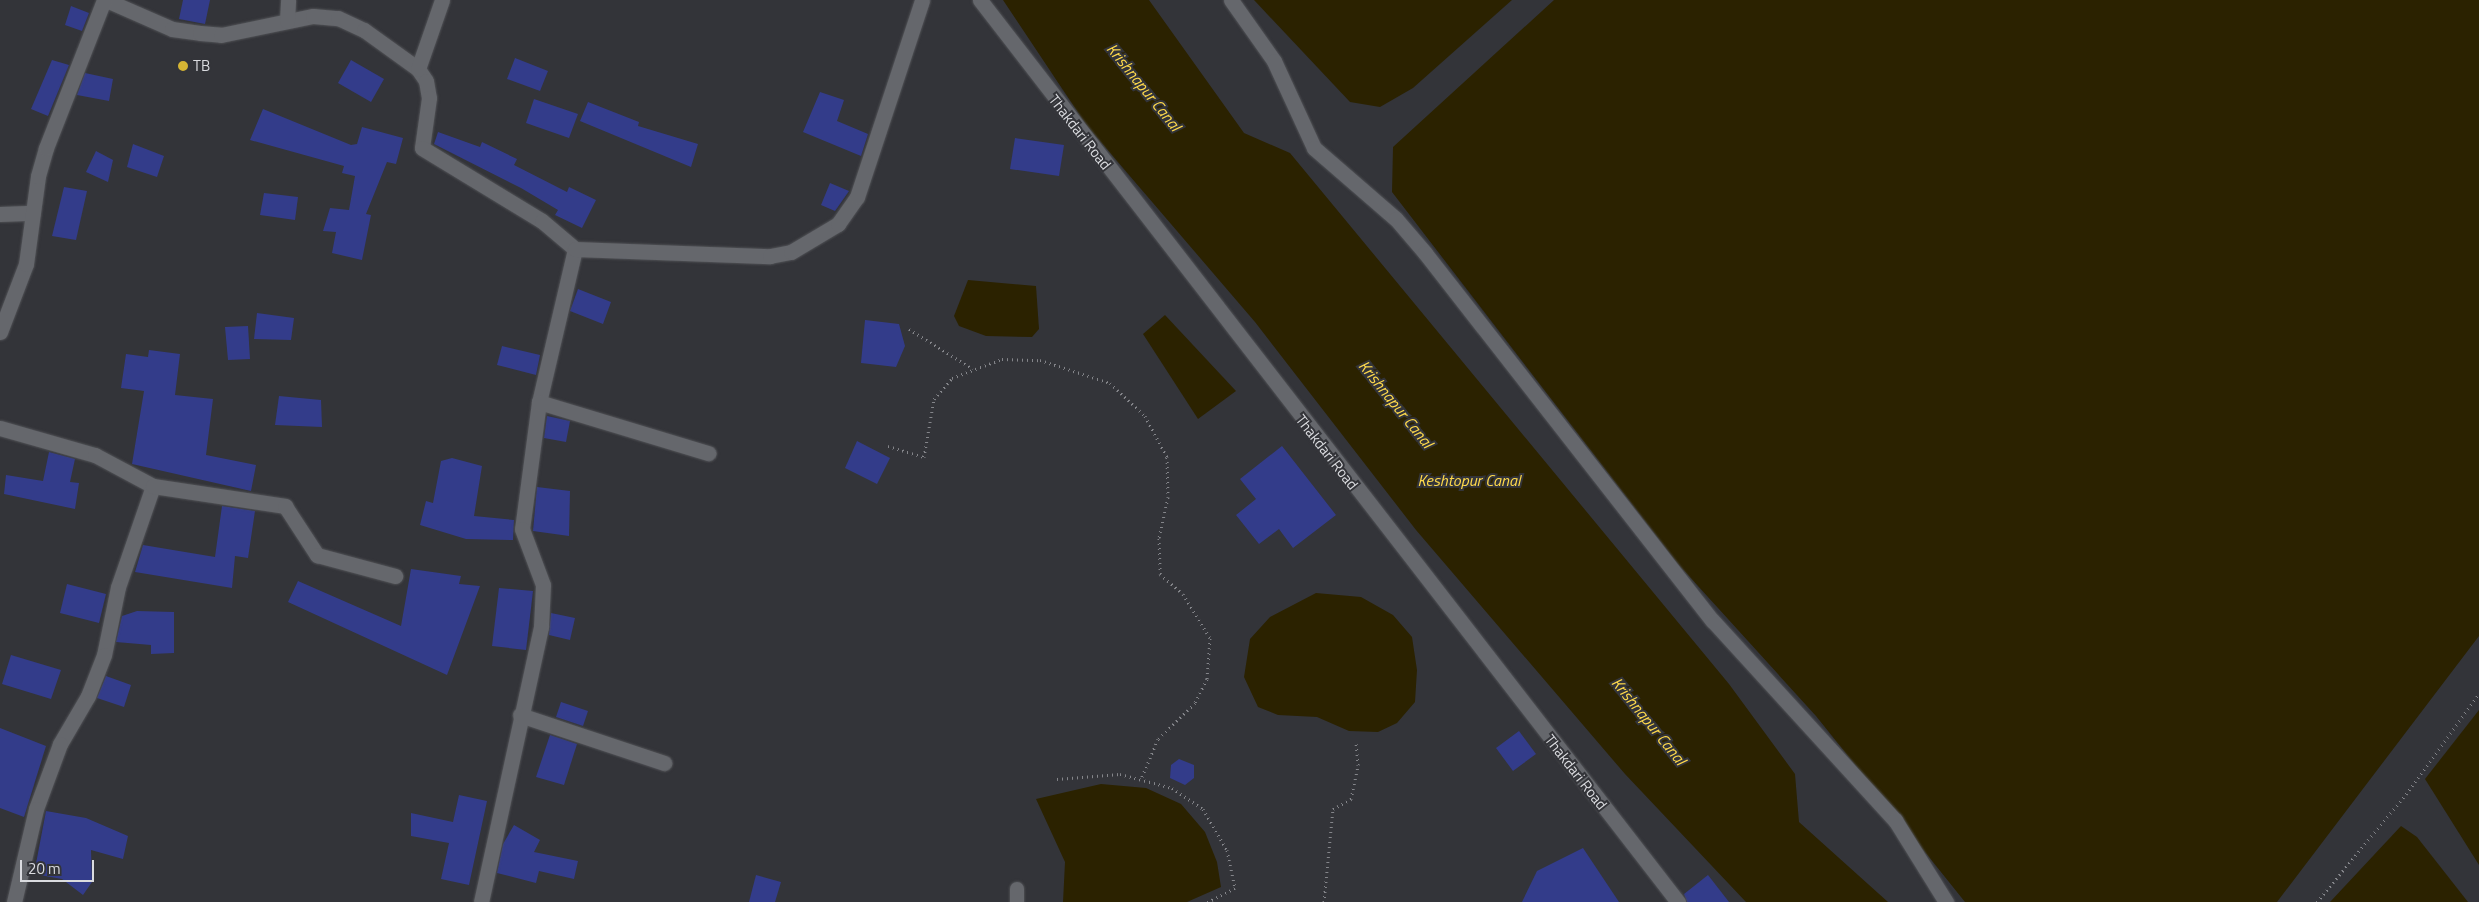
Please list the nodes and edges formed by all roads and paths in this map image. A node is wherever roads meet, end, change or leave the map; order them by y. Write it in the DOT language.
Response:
graph roads {
  1 [pos="105,0"];
  2 [pos="288,0"];
  3 [pos="442,0"];
  4 [pos="922,0"];
  5 [pos="980,0"];
  6 [pos="1231,0"];
  7 [pos="287,21"];
  8 [pos="418,69"];
  9 [pos="34,213"];
  10 [pos="0,214"];
  11 [pos="575,249"];
  12 [pos="909,329"];
  13 [pos="0,332"];
  14 [pos="974,369"];
  15 [pos="539,402"];
  16 [pos="0,428"];
  17 [pos="888,446"];
  18 [pos="708,453"];
  19 [pos="153,486"];
  20 [pos="395,576"];
  21 [pos="2479,694"];
  22 [pos="520,716"];
  23 [pos="1356,742"];
  24 [pos="664,763"];
  25 [pos="1057,779"];
  26 [pos="1141,779"];
  27 [pos="14,902"];
  28 [pos="480,902"];
  29 [pos="1207,902"];
  30 [pos="1324,902"];
  31 [pos="1678,902"];
  32 [pos="1946,902"];
  33 [pos="2317,902"];
  1 -- 7 [label="street"];
  1 -- 9 [label="street"];
  2 -- 7 [label="street"];
  3 -- 8 [label="street"];
  4 -- 11 [label="street"];
  5 -- 31 [label="street, Thakdari Road"];
  6 -- 32 [label="street"];
  7 -- 8 [label="street"];
  8 -- 11 [label="street"];
  9 -- 10 [label="street"];
  9 -- 13 [label="street"];
  11 -- 15 [label="street"];
  12 -- 14 [label="path"];
  14 -- 17 [label="path"];
  14 -- 26 [label="path"];
  15 -- 18 [label="street"];
  15 -- 22 [label="street"];
  16 -- 19 [label="street"];
  19 -- 20 [label="street"];
  19 -- 27 [label="street"];
  21 -- 33 [label="path"];
  22 -- 24 [label="street"];
  22 -- 28 [label="street"];
  23 -- 30 [label="path"];
  25 -- 26 [label="path"];
  26 -- 29 [label="path"];
}
